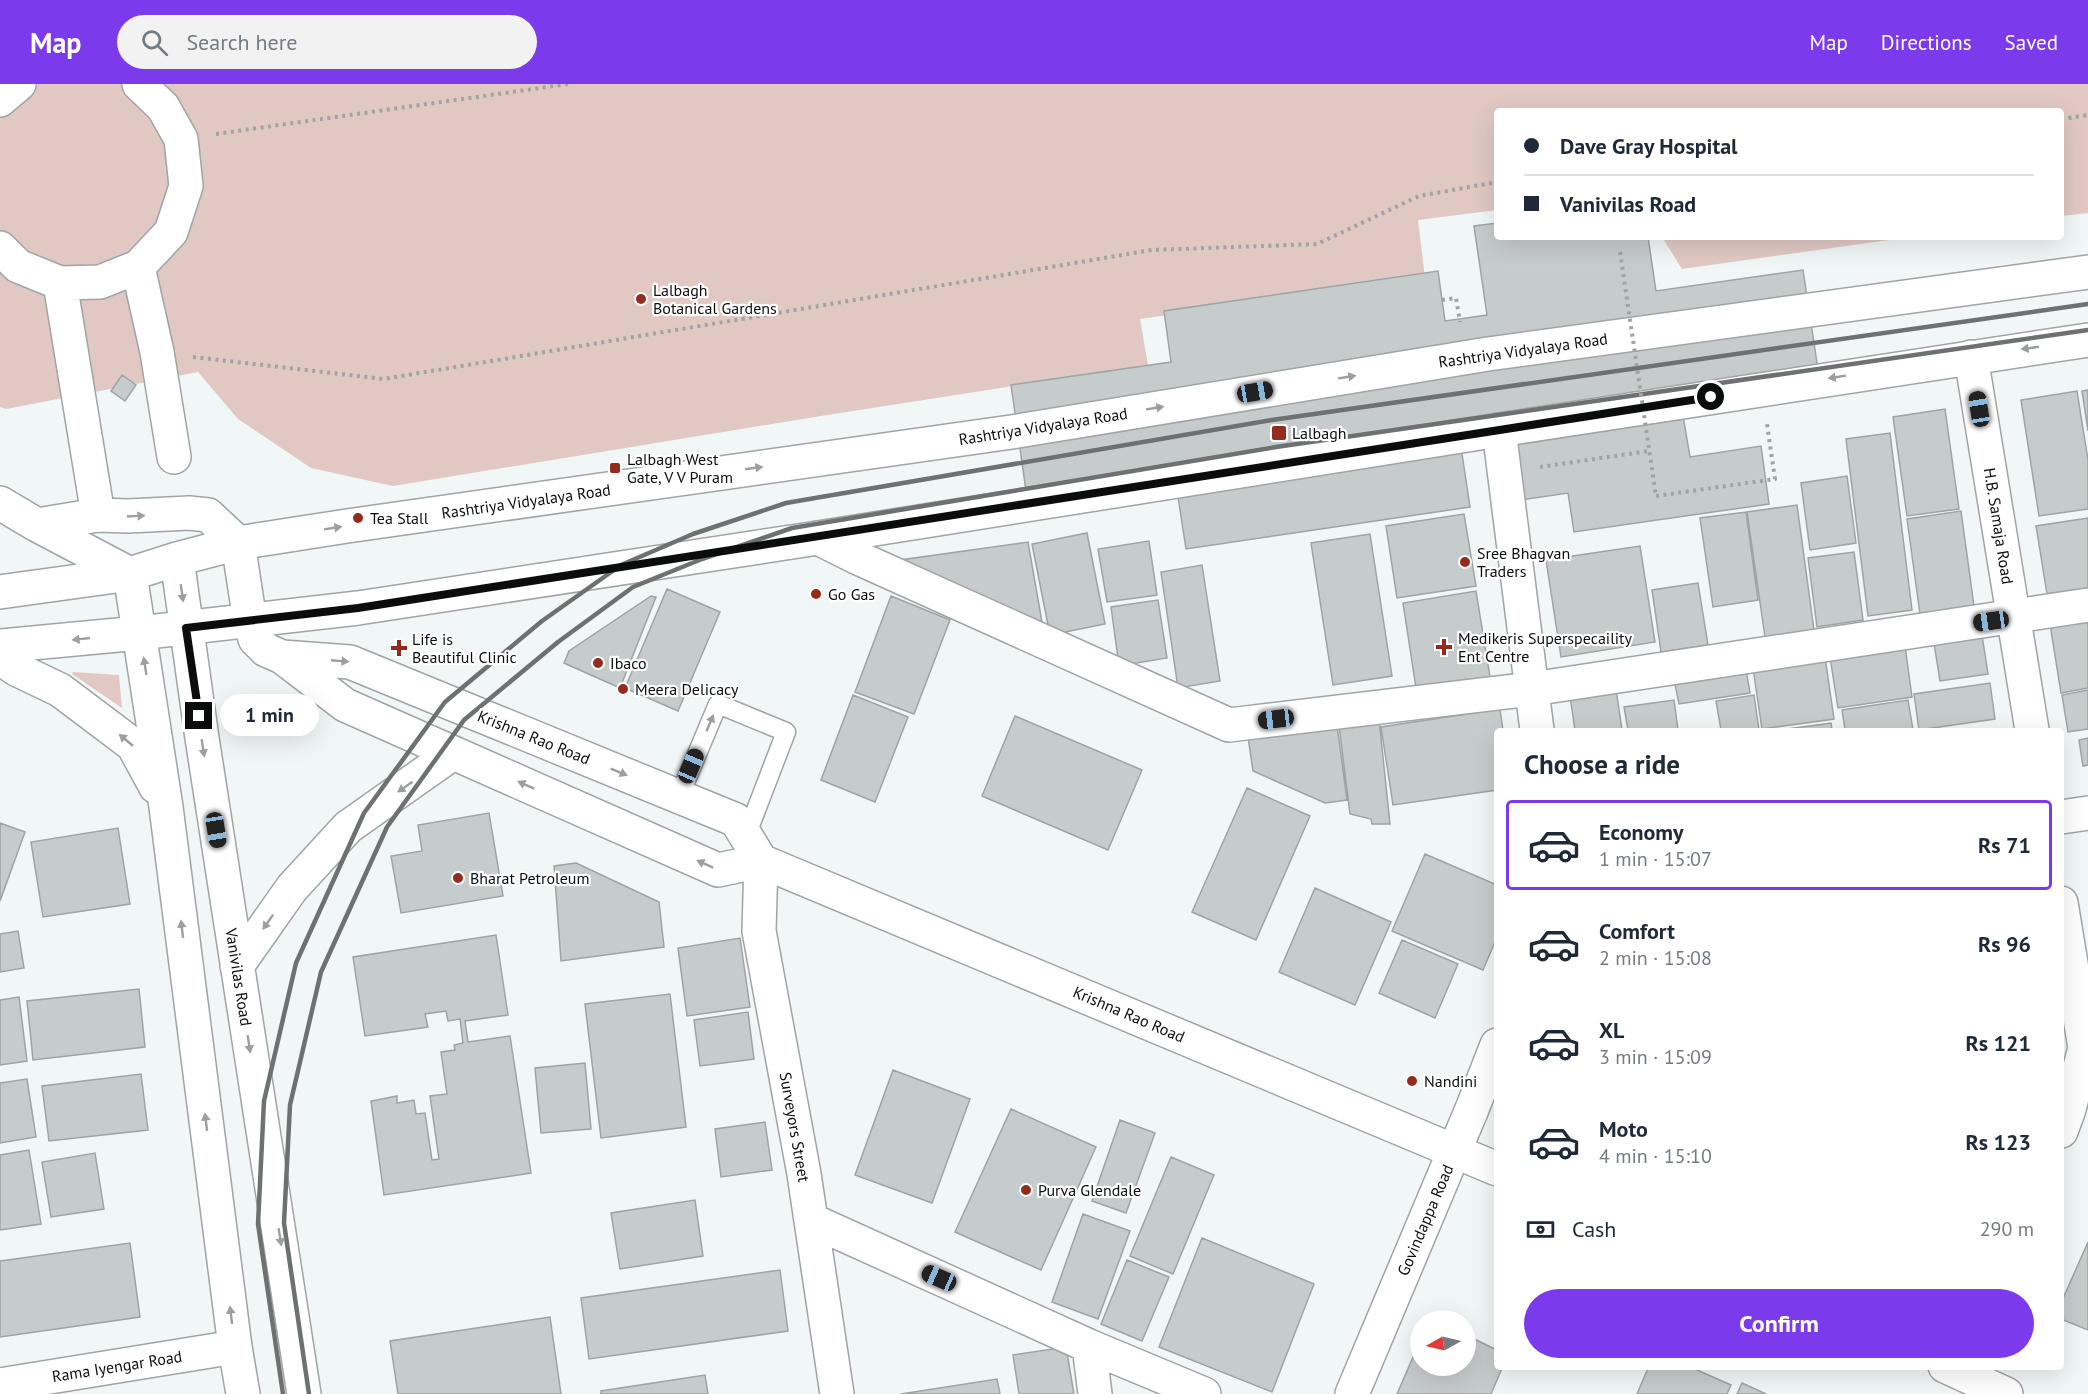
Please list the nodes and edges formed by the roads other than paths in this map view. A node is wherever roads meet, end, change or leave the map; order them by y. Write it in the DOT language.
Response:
graph roads {
  1 [pos="19,84"];
  2 [pos="139,84"];
  3 [pos="0,100"];
  4 [pos="0,248"];
  5 [pos="138,267"];
  6 [pos="2088,272"];
  7 [pos="60,283"];
  8 [pos="2088,340"];
  9 [pos="1971,357"];
  10 [pos="1499,429"];
  11 [pos="174,457"];
  12 [pos="0,502"];
  13 [pos="98,515"];
  14 [pos="36,525"];
  15 [pos="819,538"];
  16 [pos="237,543"];
  17 [pos="177,559"];
  18 [pos="130,574"];
  19 [pos="0,592"];
  20 [pos="2088,605"];
  21 [pos="2014,617"];
  22 [pos="250,621"];
  23 [pos="186,628"];
  24 [pos="140,633"];
  25 [pos="0,646"];
  26 [pos="282,657"];
  27 [pos="0,658"];
  28 [pos="1532,689"];
  29 [pos="1537,728"];
  30 [pos="2032,728"];
  31 [pos="453,753"];
  32 [pos="679,797"];
  33 [pos="166,807"];
  34 [pos="2088,813"];
  35 [pos="2064,817"];
  36 [pos="753,848"];
  37 [pos="2064,920"];
  38 [pos="237,966"];
  39 [pos="2086,1048"];
  40 [pos="1494,1052"];
  41 [pos="2070,1116"];
  42 [pos="1455,1150"];
  43 [pos="1494,1168"];
  44 [pos="811,1220"];
  45 [pos="1089,1346"];
  46 [pos="235,1347"];
  47 [pos="1960,1376"];
  48 [pos="0,1385"];
  49 [pos="243,1394"];
  50 [pos="304,1394"];
  51 [pos="837,1394"];
  52 [pos="1095,1394"];
  53 [pos="1204,1394"];
  54 [pos="1352,1394"];
  55 [pos="2006,1394"];
  1 -- 3 [label="main road"];
  2 -- 5 [label="main road"];
  4 -- 7 [label="main road"];
  5 -- 7 [label="main road"];
  5 -- 11 [label="main road"];
  16 -- 6 [label="main road, Rashtriya Vidyalaya Road, one-way"];
  7 -- 13 [label="main road"];
  8 -- 9 [label="main road, one-way"];
  9 -- 10 [label="main road, one-way"];
  9 -- 21 [label="main road, H.B. Samaja Road"];
  10 -- 15 [label="main road"];
  10 -- 28 [label="main road"];
  12 -- 14 [label="main road"];
  13 -- 14 [label="main road"];
  13 -- 16 [label="main road, one-way"];
  14 -- 18 [label="main road"];
  15 -- 22 [label="main road"];
  15 -- 28 [label="main road"];
  16 -- 17 [label="main road, Rashtriya Vidyalaya Road"];
  16 -- 22 [label="main road, Krishna Rao Road"];
  17 -- 18 [label="main road, Rashtriya Vidyalaya Road"];
  17 -- 23 [label="main road, Vanivilas Road, one-way"];
  18 -- 19 [label="main road, Rashtriya Vidyalaya Road"];
  18 -- 24 [label="main road"];
  20 -- 21 [label="main road"];
  21 -- 28 [label="main road"];
  21 -- 30 [label="main road, H.B. Samaja Road"];
  22 -- 23 [label="main road"];
  22 -- 26 [label="main road, Krishna Rao Road"];
  23 -- 24 [label="main road"];
  23 -- 38 [label="main road, Vanivilas Road, one-way"];
  24 -- 25 [label="main road, one-way"];
  33 -- 24 [label="main road, one-way"];
  26 -- 31 [label="main road, Krishna Rao Road"];
  26 -- 32 [label="main road, Krishna Rao Road, one-way"];
  33 -- 27 [label="main road, one-way"];
  28 -- 29 [label="main road"];
  36 -- 31 [label="main road, Krishna Rao Road, one-way"];
  31 -- 38 [label="main road, one-way"];
  32 -- 36 [label="main road, Krishna Rao Road"];
  32 -- 36 [label="lane, one-way"];
  46 -- 33 [label="main road, one-way"];
  34 -- 35 [label="main road"];
  36 -- 42 [label="main road, Krishna Rao Road"];
  36 -- 44 [label="main road, Surveyors Street"];
  37 -- 39 [label="main road"];
  38 -- 50 [label="main road, Vanivilas Road, one-way"];
  39 -- 41 [label="main road"];
  40 -- 42 [label="main road, Govindappa Road"];
  42 -- 43 [label="main road, Krishna Rao Road"];
  42 -- 54 [label="main road, Govindappa Road"];
  44 -- 45 [label="main road"];
  44 -- 51 [label="main road, Surveyors Street"];
  45 -- 52 [label="main road"];
  45 -- 53 [label="main road"];
  46 -- 48 [label="main road, Rama Iyengar Road"];
  46 -- 49 [label="main road"];
  47 -- 55 [label="main road"];
}
